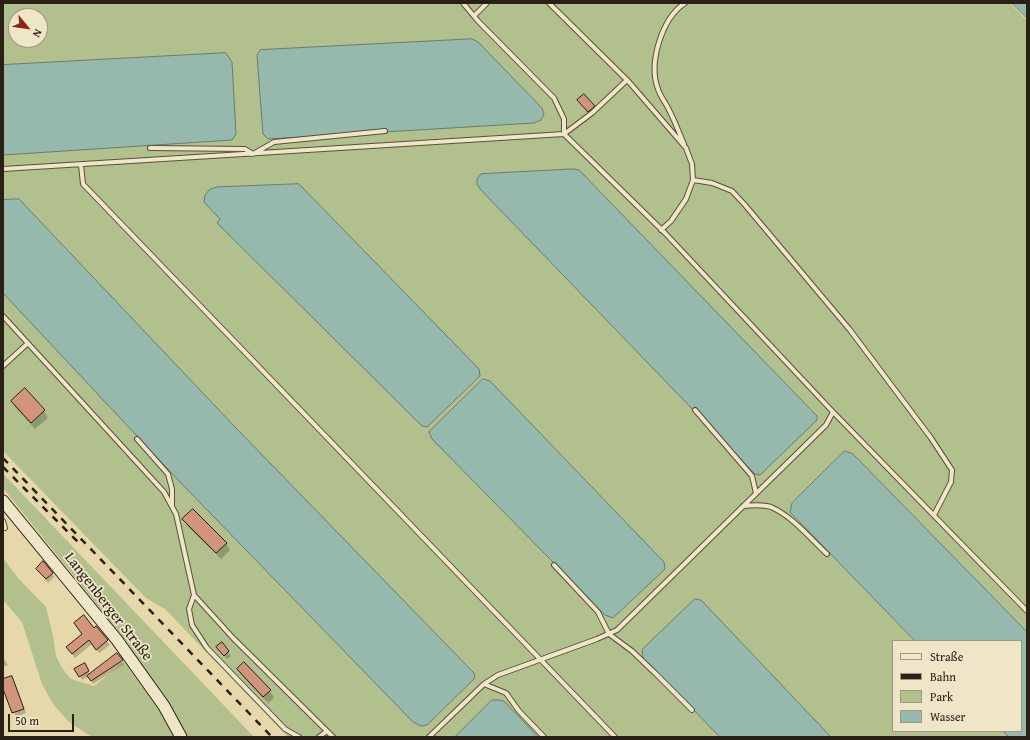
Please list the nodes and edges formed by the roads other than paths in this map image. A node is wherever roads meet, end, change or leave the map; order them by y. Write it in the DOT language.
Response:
graph roads {
  1 [pos="463,3"];
  2 [pos="487,3"];
  3 [pos="549,3"];
  4 [pos="685,3"];
  5 [pos="474,16"];
  6 [pos="627,80"];
  7 [pos="385,131"];
  8 [pos="564,134"];
  9 [pos="150,148"];
  10 [pos="686,148"];
  11 [pos="253,154"];
  12 [pos="82,165"];
  13 [pos="3,169"];
  14 [pos="693,180"];
  15 [pos="661,230"];
  16 [pos="3,316"];
  17 [pos="27,344"];
  18 [pos="3,366"];
  19 [pos="695,410"];
  20 [pos="833,412"];
  21 [pos="137,439"];
  22 [pos="756,493"];
  23 [pos="3,501"];
  24 [pos="742,506"];
  25 [pos="172,507"];
  26 [pos="934,515"];
  27 [pos="3,521"];
  28 [pos="5,528"];
  29 [pos="827,554"];
  30 [pos="554,565"];
  31 [pos="194,595"];
  32 [pos="1027,611"];
  33 [pos="609,634"];
  34 [pos="540,659"];
  35 [pos="484,684"];
  36 [pos="692,710"];
  37 [pos="327,731"];
  38 [pos="181,737"];
  39 [pos="299,737"];
  40 [pos="319,737"];
  41 [pos="333,737"];
  42 [pos="429,737"];
  43 [pos="544,737"];
  44 [pos="616,737"];
  1 -- 5 [label="lane"];
  2 -- 5 [label="lane"];
  3 -- 6 [label="lane"];
  4 -- 10 [label="lane"];
  5 -- 8 [label="lane"];
  6 -- 8 [label="lane"];
  6 -- 10 [label="lane"];
  7 -- 11 [label="lane"];
  8 -- 11 [label="lane"];
  8 -- 15 [label="lane"];
  9 -- 11 [label="lane"];
  10 -- 14 [label="lane"];
  11 -- 12 [label="lane"];
  12 -- 13 [label="lane"];
  12 -- 34 [label="lane"];
  14 -- 15 [label="lane"];
  14 -- 26 [label="lane"];
  15 -- 20 [label="lane"];
  16 -- 17 [label="lane"];
  17 -- 18 [label="lane"];
  17 -- 25 [label="lane"];
  19 -- 22 [label="lane"];
  20 -- 22 [label="lane"];
  20 -- 26 [label="lane"];
  21 -- 25 [label="lane"];
  22 -- 24 [label="lane"];
  23 -- 38 [label="main road, Langenberger Straße"];
  24 -- 29 [label="lane"];
  24 -- 33 [label="lane"];
  25 -- 31 [label="lane"];
  26 -- 32 [label="lane"];
  27 -- 28 [label="lane"];
  30 -- 33 [label="lane"];
  31 -- 37 [label="lane"];
  31 -- 39 [label="lane"];
  33 -- 34 [label="lane"];
  33 -- 36 [label="lane"];
  34 -- 35 [label="lane"];
  34 -- 44 [label="lane"];
  35 -- 42 [label="lane"];
  35 -- 43 [label="lane"];
  37 -- 40 [label="lane"];
  37 -- 41 [label="lane"];
}
